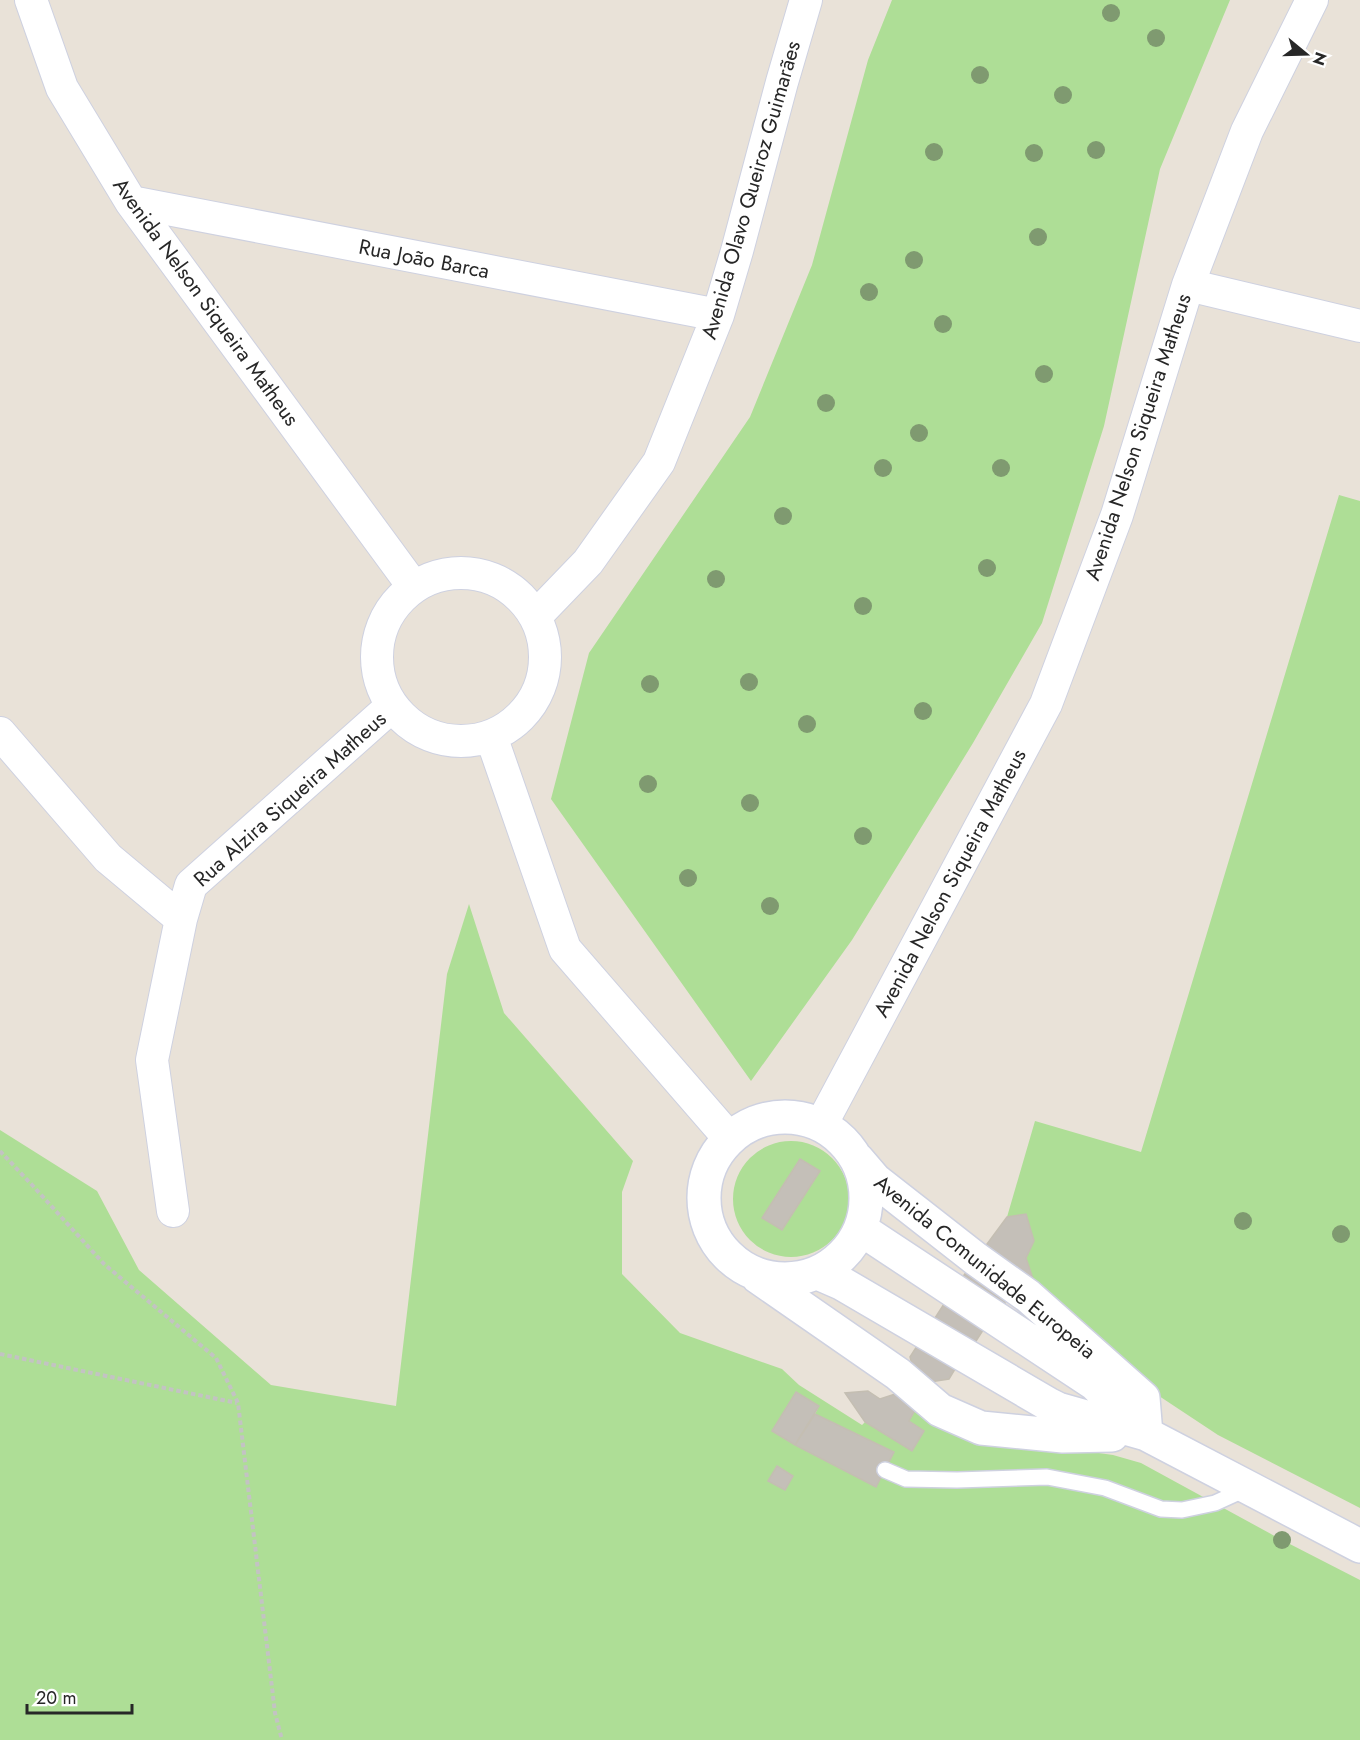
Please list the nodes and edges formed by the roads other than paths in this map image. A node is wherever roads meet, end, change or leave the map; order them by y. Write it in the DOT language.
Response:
graph roads {
  1 [pos="31,0"];
  2 [pos="806,0"];
  3 [pos="1312,0"];
  4 [pos="131,202"];
  5 [pos="1188,285"];
  6 [pos="718,315"];
  7 [pos="1360,326"];
  8 [pos="414,586"];
  9 [pos="535,617"];
  10 [pos="392,706"];
  11 [pos="0,733"];
  12 [pos="491,736"];
  13 [pos="181,919"];
  14 [pos="821,1125"];
  15 [pos="729,1138"];
  16 [pos="855,1157"];
  17 [pos="173,1211"];
  18 [pos="862,1230"];
  19 [pos="833,1272"];
  20 [pos="752,1274"];
  21 [pos="853,1343"];
  22 [pos="1095,1384"];
  23 [pos="1048,1404"];
  24 [pos="1032,1433"];
  25 [pos="1146,1434"];
  26 [pos="885,1470"];
  27 [pos="1248,1488"];
  28 [pos="1360,1546"];
  1 -- 4 [label="street, Avenida Nelson Siqueira Matheus"];
  2 -- 6 [label="street, Avenida Olavo Queiroz Guimarães"];
  3 -- 5 [label="street, Avenida Nelson Siqueira Matheus"];
  4 -- 6 [label="street, Rua João Barca"];
  4 -- 8 [label="street, Avenida Nelson Siqueira Matheus"];
  5 -- 7 [label="street"];
  5 -- 14 [label="street, Avenida Nelson Siqueira Matheus"];
  6 -- 9 [label="street, Avenida Olavo Queiroz Guimarães"];
  8 -- 9 [label="street"];
  8 -- 10 [label="street"];
  9 -- 12 [label="street"];
  10 -- 12 [label="street"];
  10 -- 13 [label="street, Rua Alzira Siqueira Matheus"];
  11 -- 13 [label="street"];
  12 -- 15 [label="street"];
  13 -- 17 [label="street, Rua Alzira Siqueira Matheus"];
  14 -- 15 [label="street"];
  14 -- 16 [label="street"];
  15 -- 20 [label="street"];
  16 -- 18 [label="street"];
  16 -- 25 [label="street, Avenida Comunidade Europeia"];
  18 -- 19 [label="street"];
  18 -- 22 [label="street, Avenida Comunidade Europeia"];
  19 -- 20 [label="street"];
  19 -- 21 [label="street"];
  19 -- 23 [label="street, Avenida Comunidade Europeia"];
  20 -- 21 [label="street, Avenida Comunidade Europeia"];
  21 -- 24 [label="street, Avenida Comunidade Europeia"];
  22 -- 23 [label="street, Avenida Comunidade Europeia"];
  22 -- 25 [label="street, Avenida Comunidade Europeia"];
  23 -- 24 [label="street, Avenida Comunidade Europeia"];
  23 -- 25 [label="street, Avenida Comunidade Europeia"];
  24 -- 25 [label="street, Avenida Comunidade Europeia"];
  25 -- 27 [label="street, Avenida Comunidade Europeia"];
  26 -- 27 [label="lane"];
  27 -- 28 [label="street, Avenida Comunidade Europeia"];
}
